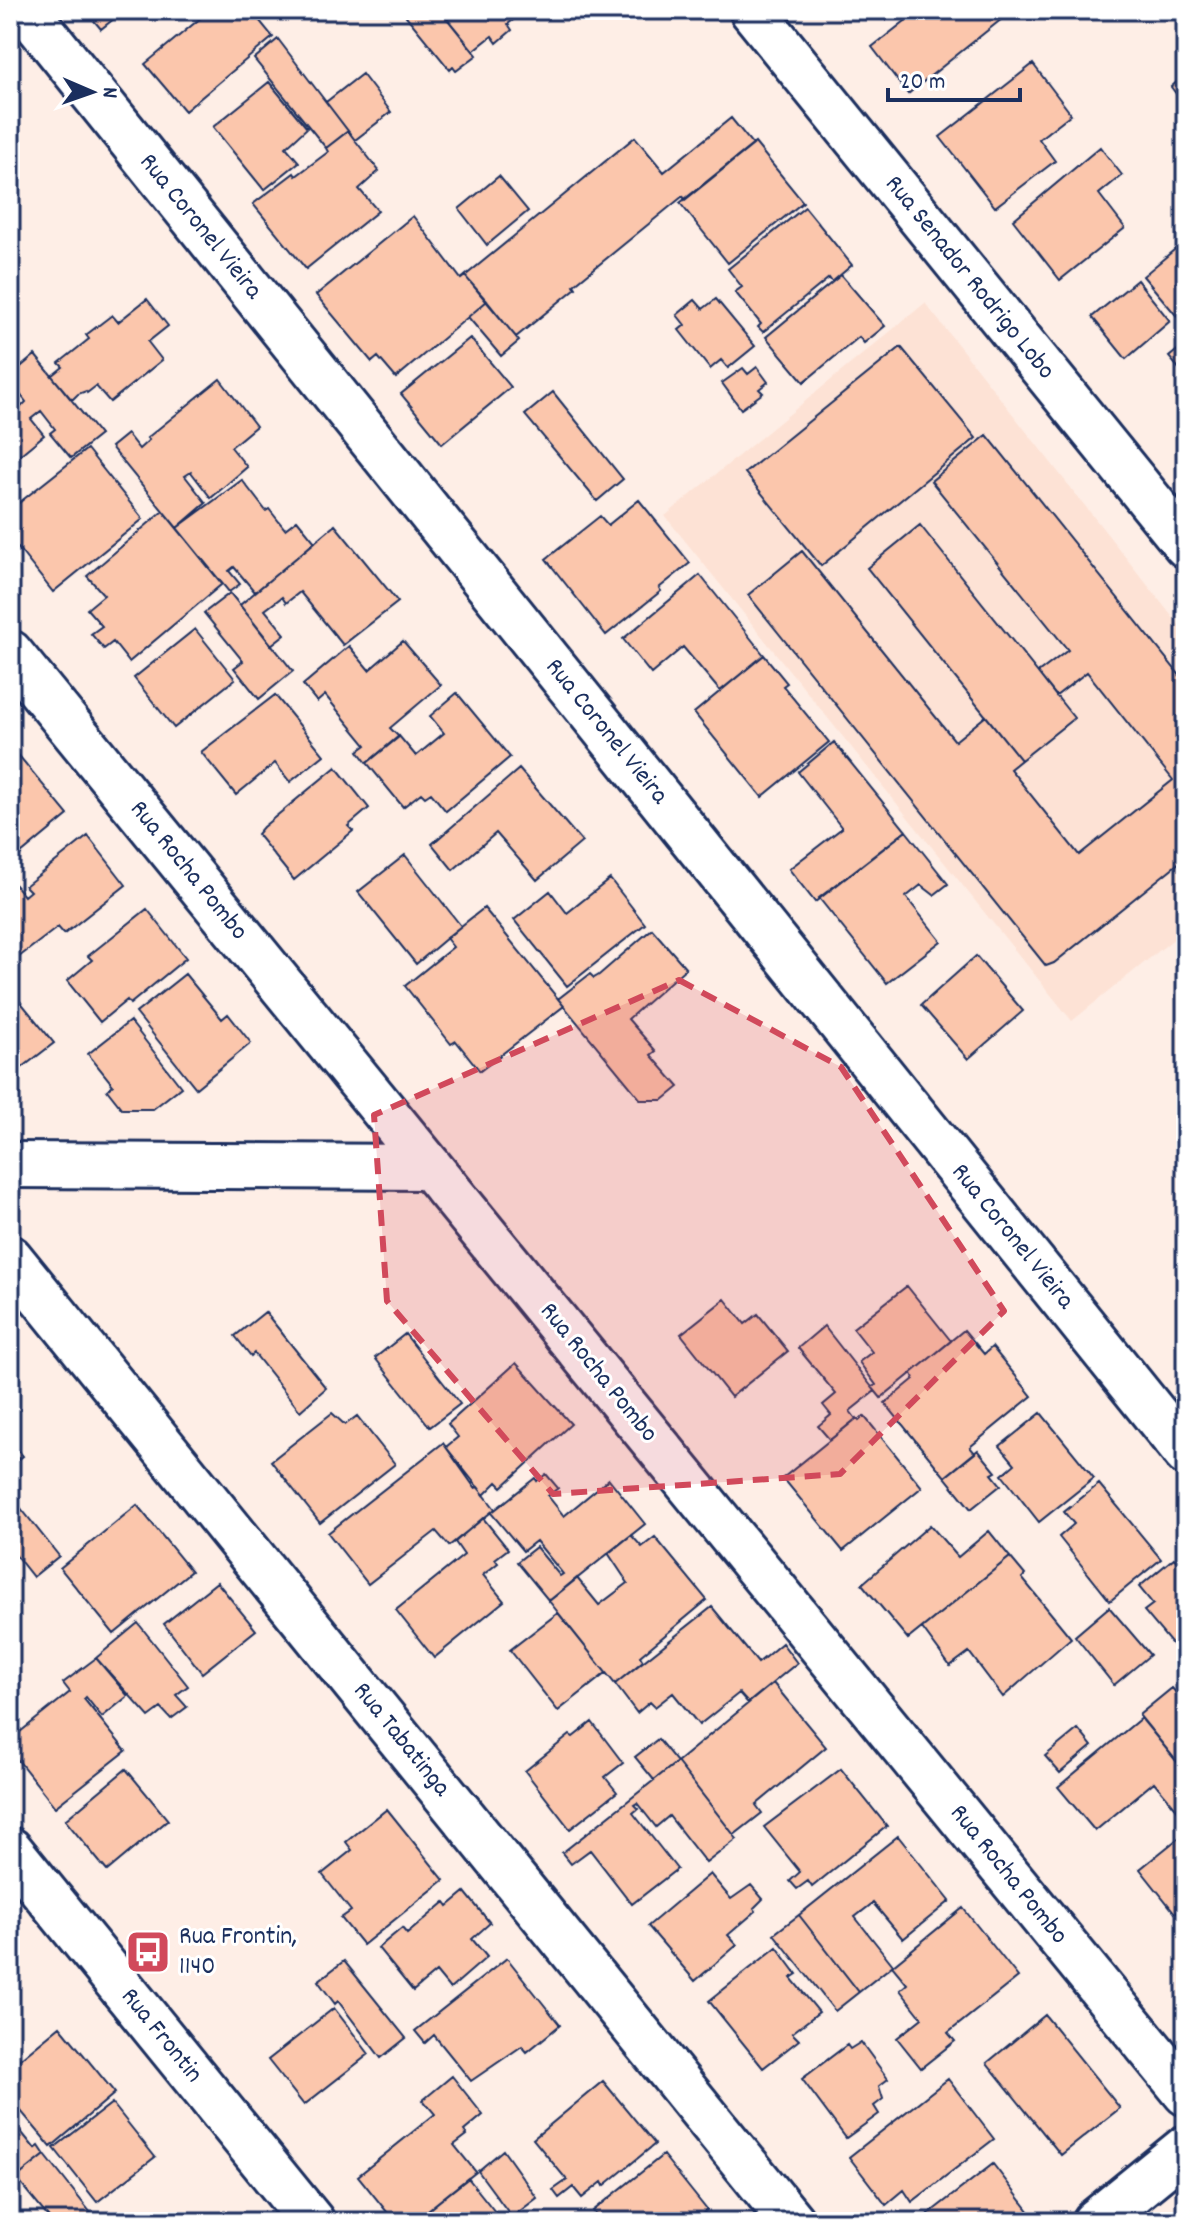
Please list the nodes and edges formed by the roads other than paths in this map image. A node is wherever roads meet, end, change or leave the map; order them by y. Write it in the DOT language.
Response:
graph roads {
  1 [pos="26,10"];
  2 [pos="752,10"];
  3 [pos="1186,545"];
  4 [pos="10,653"];
  5 [pos="10,1165"];
  6 [pos="430,1167"];
  7 [pos="10,1258"];
  8 [pos="1186,1453"];
  9 [pos="10,1850"];
  10 [pos="1186,2093"];
  11 [pos="1186,2148"];
  12 [pos="312,2222"];
  13 [pos="792,2222"];
  14 [pos="1095,2222"];
  1 -- 8 [label="street, Rua Coronel Vieira"];
  2 -- 3 [label="street, Rua Senador Rodrigo Lobo"];
  4 -- 6 [label="street, Rua Rocha Pombo"];
  5 -- 6 [label="street"];
  6 -- 10 [label="street, Rua Rocha Pombo"];
  7 -- 13 [label="street, Rua Tabatinga"];
  9 -- 12 [label="street, Rua Frontin"];
  11 -- 14 [label="street"];
}
